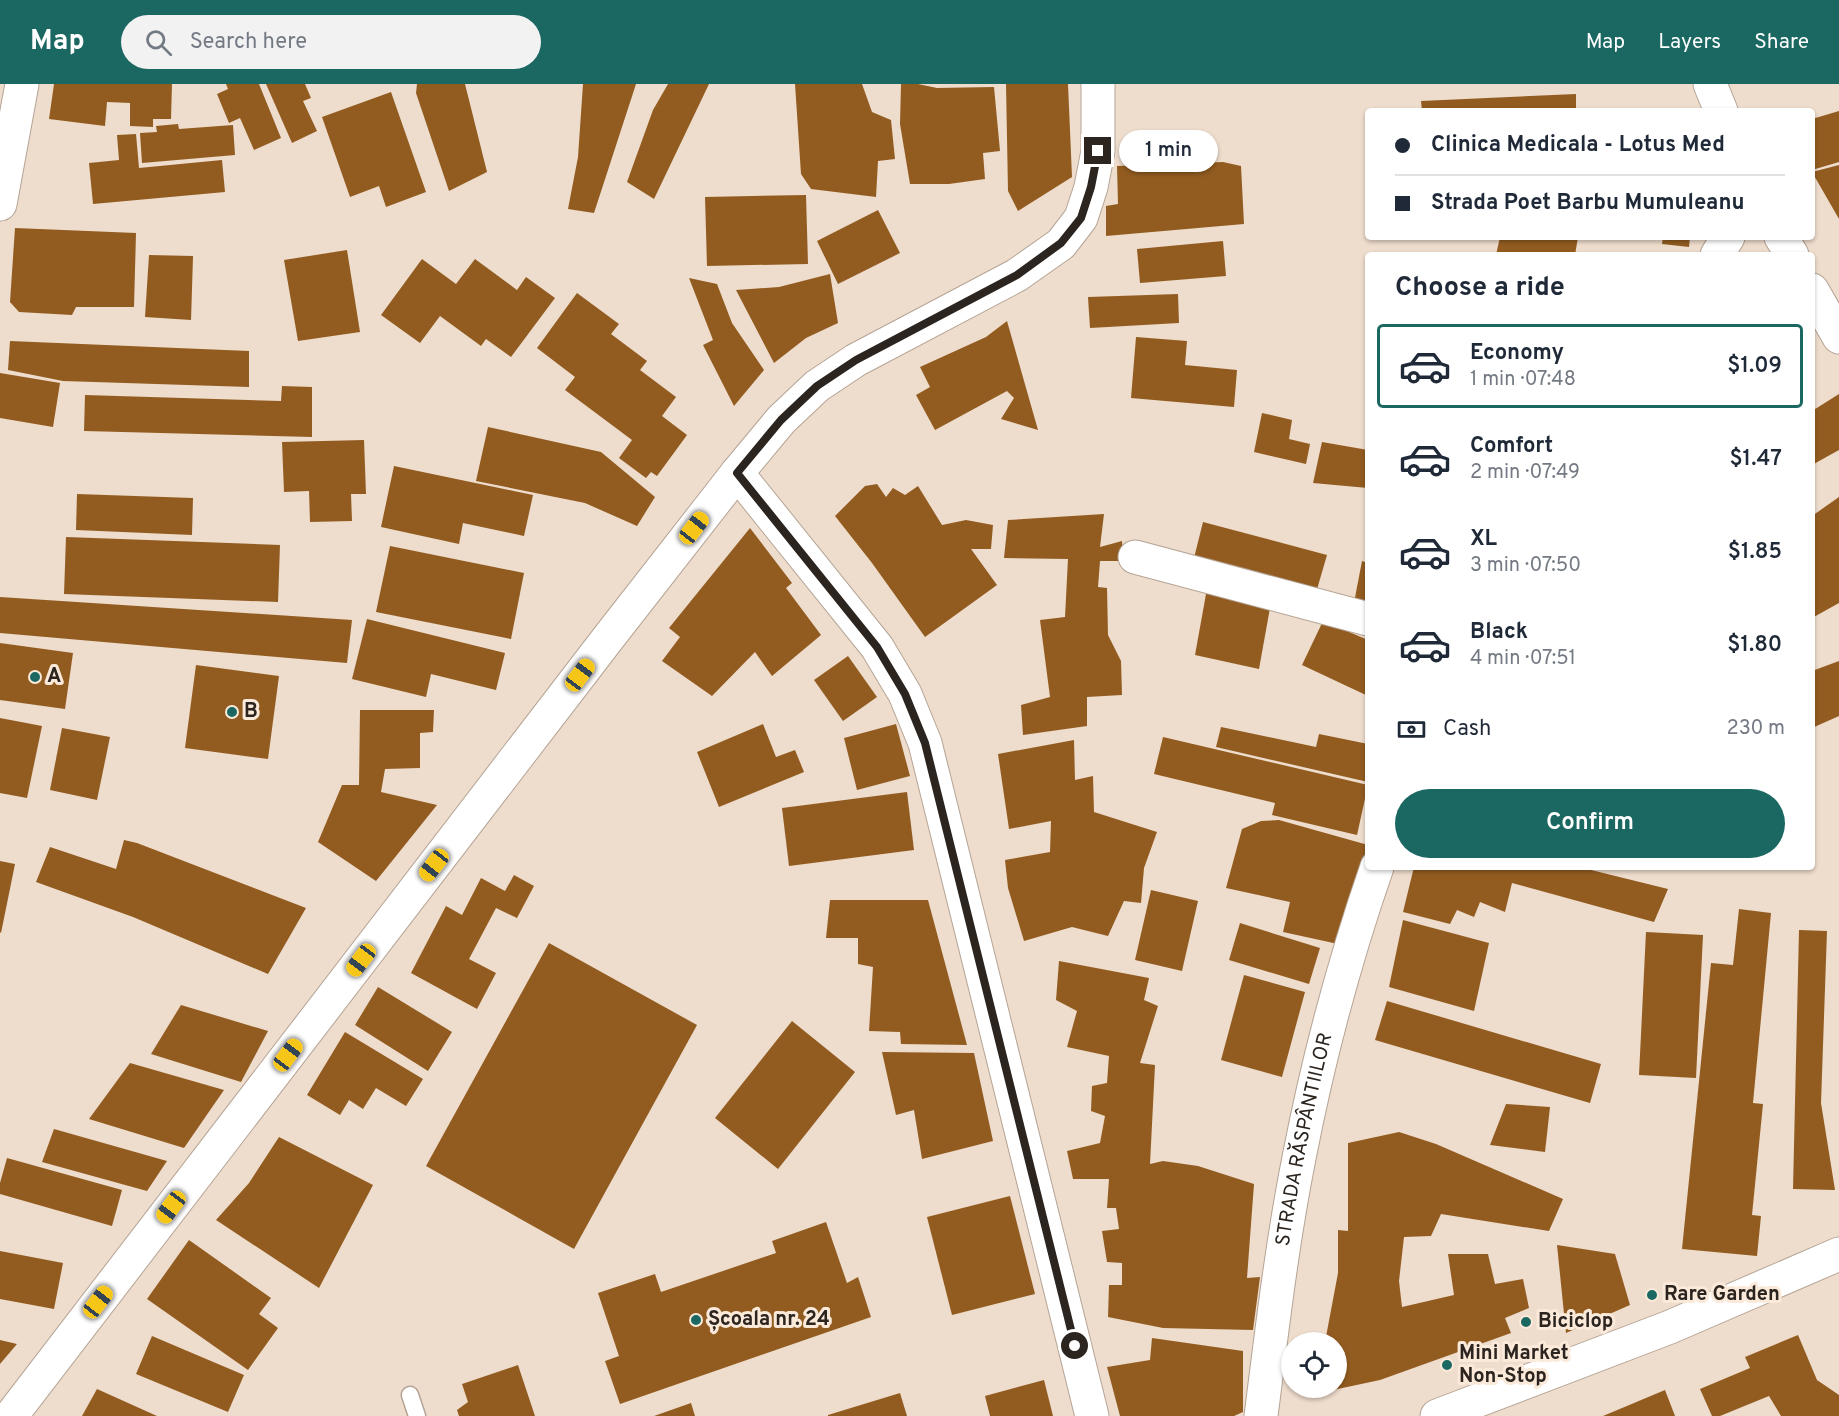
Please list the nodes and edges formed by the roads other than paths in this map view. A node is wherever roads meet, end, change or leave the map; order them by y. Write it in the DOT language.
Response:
graph roads {
  1 [pos="21,84"];
  2 [pos="1098,84"];
  3 [pos="1710,84"];
  4 [pos="1720,108"];
  5 [pos="0,204"];
  6 [pos="1815,295"];
  7 [pos="1839,337"];
  8 [pos="737,473"];
  9 [pos="1135,557"];
  10 [pos="1365,618"];
  11 [pos="1376,870"];
  12 [pos="1839,1254"];
  13 [pos="410,1395"];
  14 [pos="11,1416"];
  15 [pos="417,1416"];
  16 [pos="1092,1416"];
  17 [pos="1261,1416"];
  18 [pos="1437,1416"];
  1 -- 5 [label="street"];
  2 -- 8 [label="street"];
  3 -- 4 [label="street"];
  6 -- 7 [label="street"];
  8 -- 14 [label="street"];
  8 -- 16 [label="street"];
  9 -- 10 [label="street"];
  11 -- 17 [label="street, STRADA RĂSPÂNTIILOR"];
  12 -- 18 [label="street"];
  13 -- 15 [label="lane"];
}
